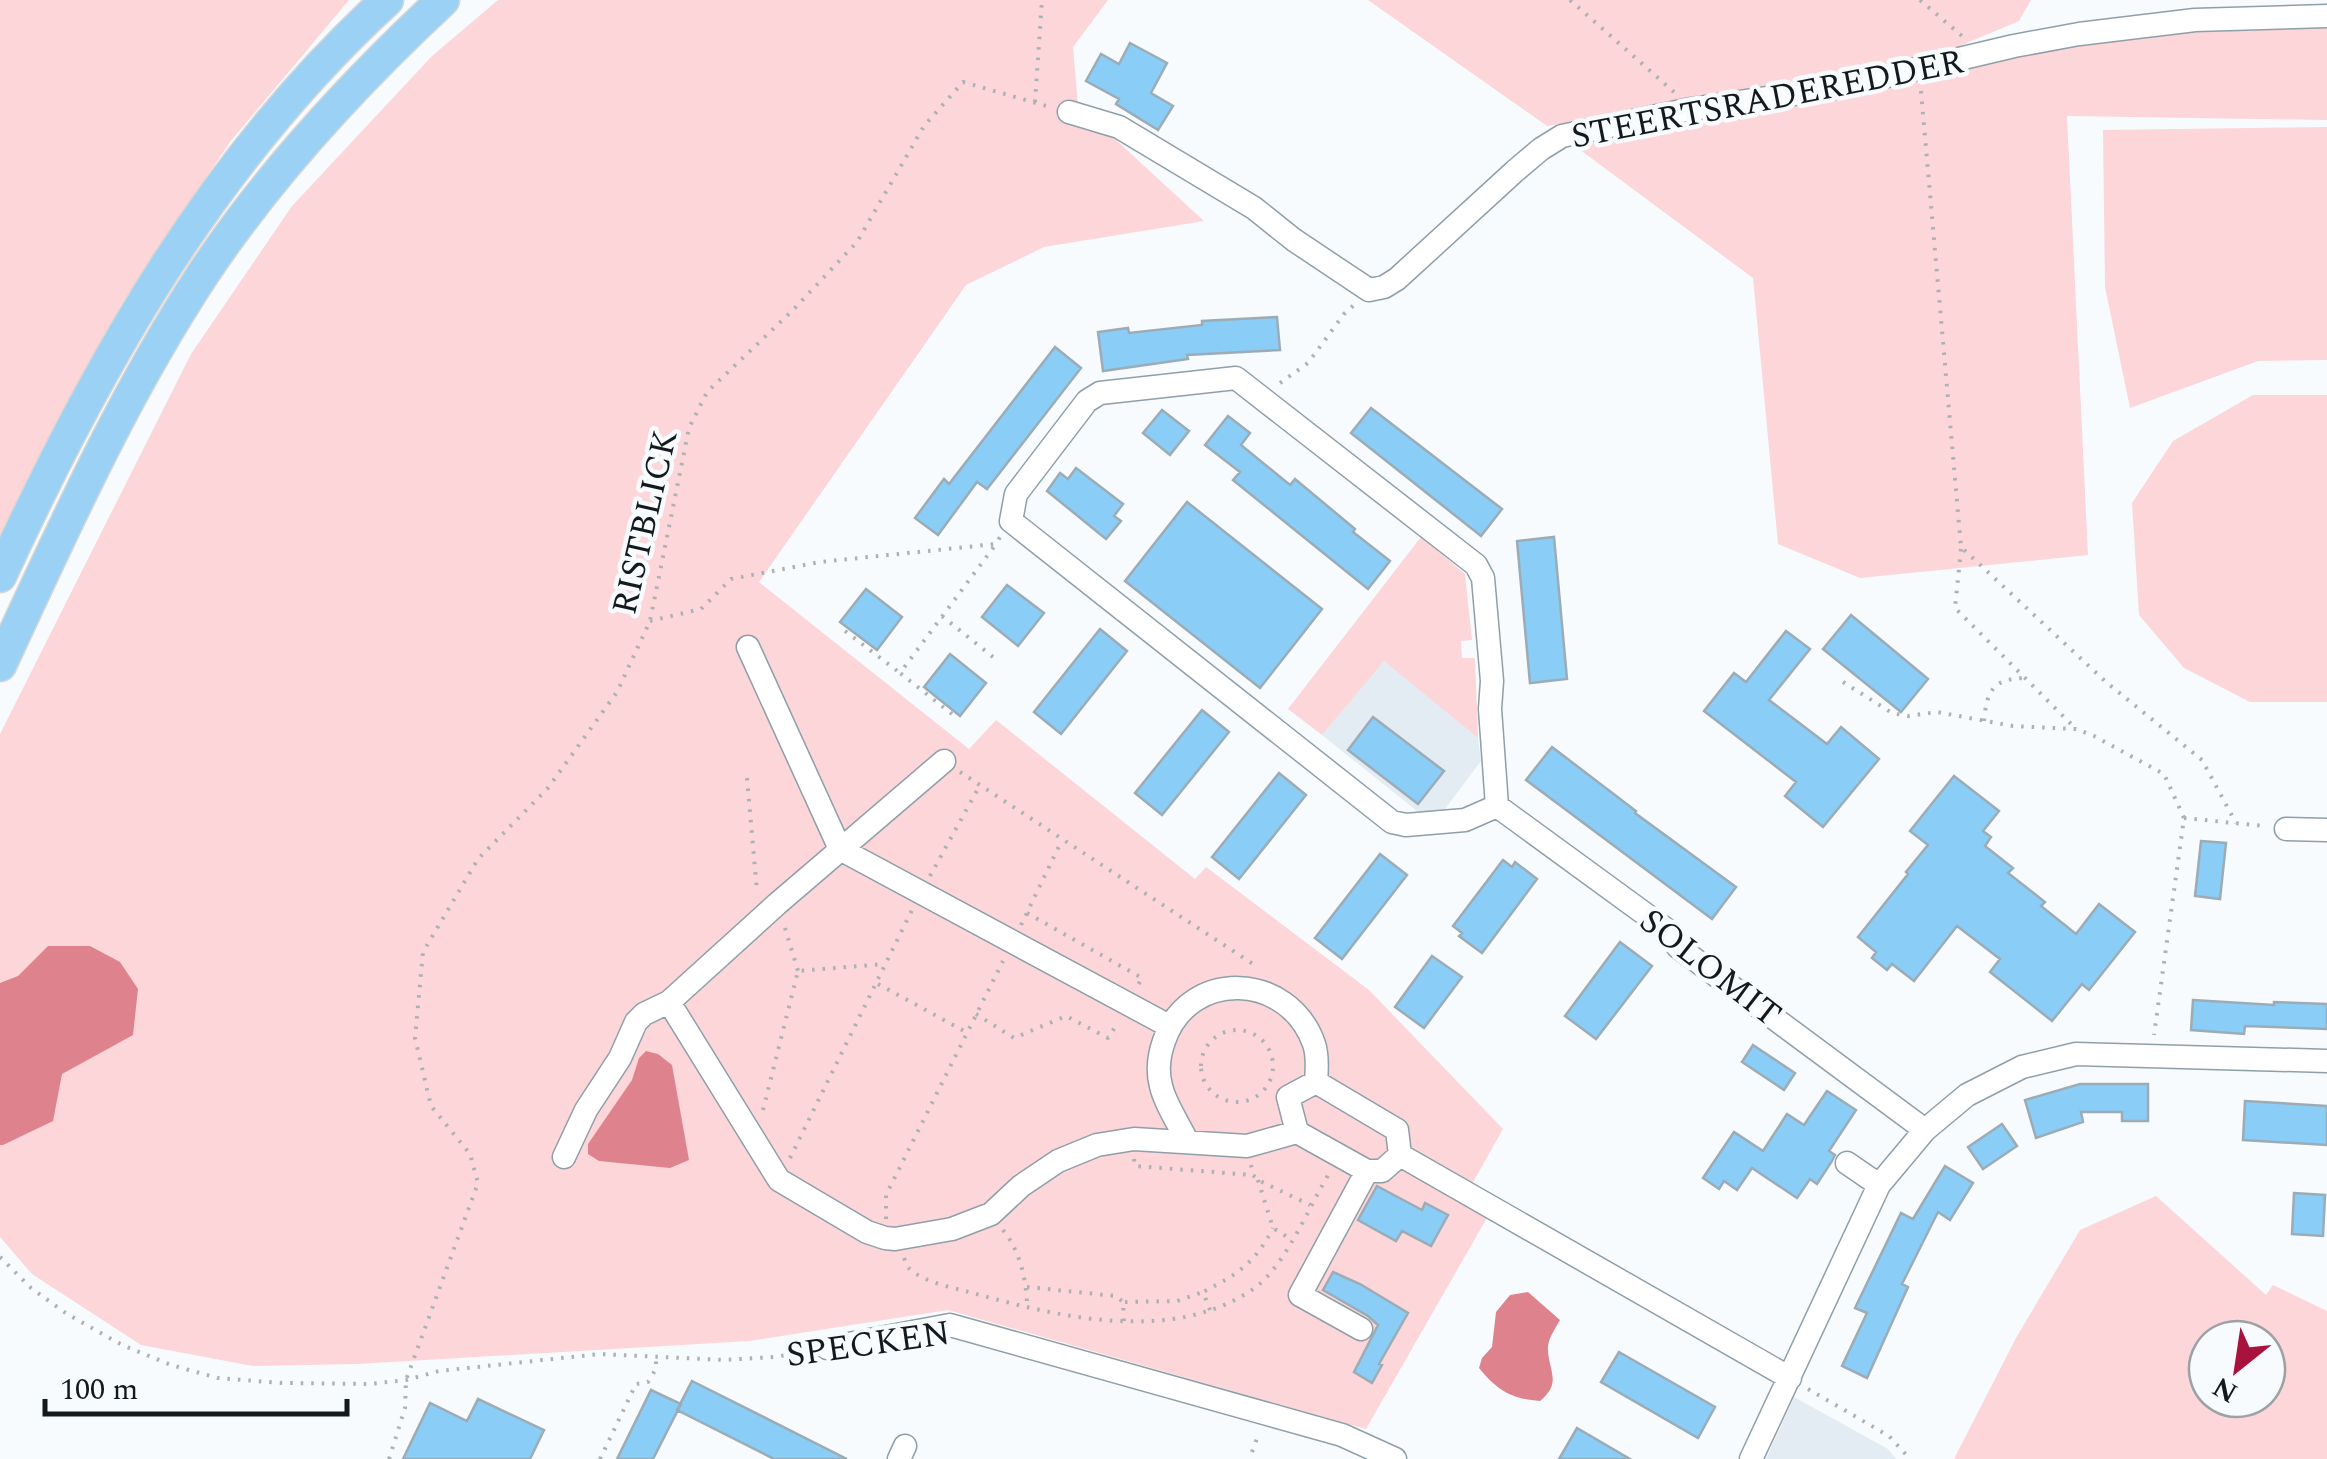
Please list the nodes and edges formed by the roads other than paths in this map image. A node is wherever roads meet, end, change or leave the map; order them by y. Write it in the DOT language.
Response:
graph roads {
  1 [pos="387,0"];
  2 [pos="443,0"];
  3 [pos="2327,16"];
  4 [pos="1069,112"];
  5 [pos="0,576"];
  6 [pos="748,647"];
  7 [pos="0,665"];
  8 [pos="944,762"];
  9 [pos="1497,806"];
  10 [pos="2286,829"];
  11 [pos="2327,830"];
  12 [pos="840,849"];
  13 [pos="669,1002"];
  14 [pos="1169,1026"];
  15 [pos="2327,1061"];
  16 [pos="1316,1082"];
  17 [pos="1925,1130"];
  18 [pos="1297,1132"];
  19 [pos="1187,1142"];
  20 [pos="1400,1155"];
  21 [pos="564,1157"];
  22 [pos="1847,1163"];
  23 [pos="1367,1171"];
  24 [pos="1878,1185"];
  25 [pos="1361,1329"];
  26 [pos="827,1348"];
  27 [pos="1790,1378"];
  28 [pos="1395,1459"];
  29 [pos="1750,1459"];
  1 -- 5 [label="highway"];
  2 -- 7 [label="highway"];
  3 -- 4 [label="street, STEERTSRADEREDDER"];
  6 -- 12 [label="street"];
  8 -- 12 [label="street"];
  9 -- 9 [label="street"];
  9 -- 17 [label="street, SOLOMIT"];
  10 -- 11 [label="street"];
  12 -- 13 [label="street"];
  12 -- 14 [label="street"];
  13 -- 19 [label="street"];
  13 -- 21 [label="street"];
  14 -- 16 [label="street"];
  14 -- 19 [label="street"];
  15 -- 17 [label="street"];
  16 -- 18 [label="street"];
  16 -- 20 [label="street"];
  17 -- 24 [label="street"];
  18 -- 19 [label="street"];
  18 -- 23 [label="street"];
  20 -- 23 [label="street"];
  20 -- 27 [label="street"];
  22 -- 24 [label="street"];
  23 -- 25 [label="street"];
  24 -- 27 [label="street"];
  26 -- 28 [label="street, SPECKEN"];
  27 -- 29 [label="street"];
}
